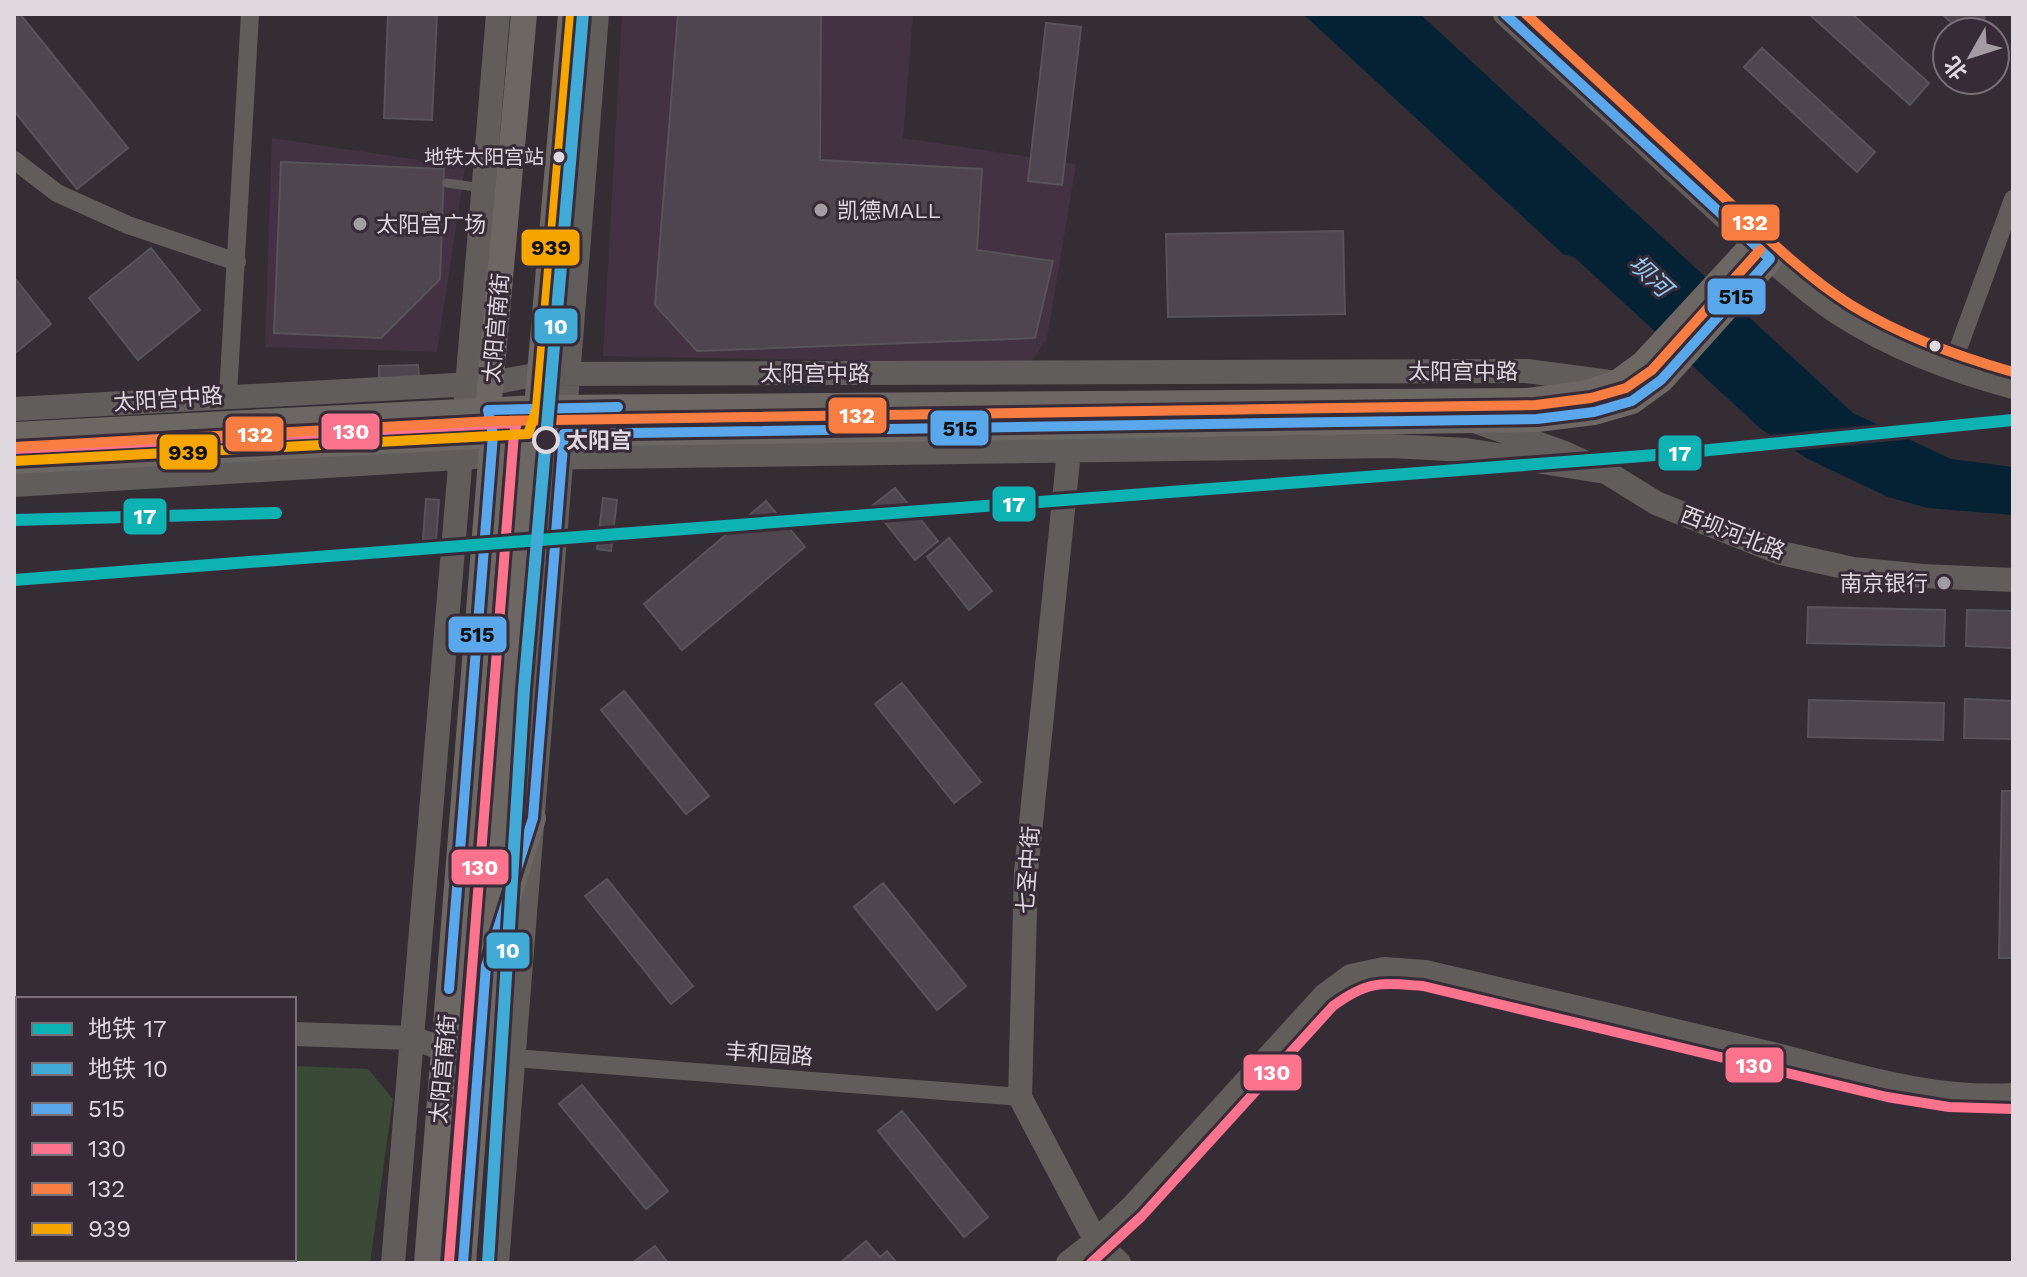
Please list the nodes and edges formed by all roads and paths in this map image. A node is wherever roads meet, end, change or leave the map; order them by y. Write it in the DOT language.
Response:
graph roads {
  1 [pos="250,14"];
  2 [pos="498,14"];
  3 [pos="524,14"];
  4 [pos="571,14"];
  5 [pos="597,14"];
  6 [pos="1505,14"];
  7 [pos="14,160"];
  8 [pos="447,183"];
  9 [pos="483,188"];
  10 [pos="2013,199"];
  11 [pos="1755,260"];
  12 [pos="237,262"];
  13 [pos="1951,368"];
  14 [pos="1115,372"];
  15 [pos="1652,372"];
  16 [pos="860,373"];
  17 [pos="540,374"];
  18 [pos="568,374"];
  19 [pos="1617,383"];
  20 [pos="479,384"];
  21 [pos="2013,387"];
  22 [pos="228,395"];
  23 [pos="99,404"];
  24 [pos="1041,404"];
  25 [pos="860,406"];
  26 [pos="537,408"];
  27 [pos="14,409"];
  28 [pos="1471,420"];
  29 [pos="1017,427"];
  30 [pos="564,433"];
  31 [pos="477,434"];
  32 [pos="19,435"];
  33 [pos="527,446"];
  34 [pos="1126,450"];
  35 [pos="1069,451"];
  36 [pos="14,462"];
  37 [pos="1606,472"];
  38 [pos="97,480"];
  39 [pos="14,485"];
  40 [pos="2013,580"];
  41 [pos="533,818"];
  42 [pos="486,966"];
  43 [pos="296,1034"];
  44 [pos="412,1038"];
  45 [pos="444,1049"];
  46 [pos="514,1058"];
  47 [pos="2013,1095"];
  48 [pos="1020,1097"];
  49 [pos="1096,1241"];
  50 [pos="393,1263"];
  51 [pos="427,1263"];
  52 [pos="463,1263"];
  53 [pos="497,1263"];
  54 [pos="1068,1263"];
  55 [pos="1119,1263"];
  1 -- 12 [label="street"];
  2 -- 9 [label="street, 太阳宫南街"];
  3 -- 20 [label="main road, 太阳宫南街"];
  4 -- 17 [label="main road, 太阳宫南街"];
  5 -- 18 [label="street"];
  6 -- 11 [label="street"];
  7 -- 12 [label="street"];
  8 -- 9 [label="lane"];
  9 -- 20 [label="street, 太阳宫南街"];
  10 -- 13 [label="street"];
  11 -- 13 [label="street"];
  11 -- 15 [label="main road"];
  12 -- 22 [label="street"];
  13 -- 21 [label="street"];
  14 -- 16 [label="street, 太阳宫中路"];
  14 -- 19 [label="street, 太阳宫中路"];
  14 -- 24 [label="street"];
  15 -- 19 [label="main road, 太阳宫中路"];
  15 -- 28 [label="main road, 太阳宫中路"];
  16 -- 18 [label="street, 太阳宫中路"];
  16 -- 25 [label="street"];
  17 -- 18 [label="street, 太阳宫中路"];
  17 -- 20 [label="street, 太阳宫中路"];
  17 -- 26 [label="main road, 太阳宫南街"];
  18 -- 30 [label="street"];
  19 -- 24 [label="main road, 太阳宫中路"];
  20 -- 22 [label="street, 太阳宫中路"];
  20 -- 31 [label="main road, 太阳宫南街"];
  22 -- 23 [label="street, 太阳宫中路"];
  23 -- 27 [label="street, 太阳宫中路"];
  23 -- 32 [label="street"];
  24 -- 25 [label="main road, 太阳宫中路"];
  25 -- 30 [label="main road, 太阳宫中路"];
  26 -- 30 [label="main road, 太阳宫中路"];
  26 -- 31 [label="main road, 太阳宫中路"];
  26 -- 33 [label="main road, 太阳宫南街"];
  28 -- 29 [label="main road, 太阳宫中路"];
  28 -- 37 [label="street, 西坝河北路"];
  29 -- 30 [label="main road, 太阳宫中路"];
  29 -- 34 [label="street"];
  30 -- 33 [label="main road, 太阳宫中路"];
  30 -- 35 [label="street, 太阳宫中路"];
  30 -- 41 [label="street"];
  31 -- 32 [label="main road, 太阳宫中路"];
  31 -- 33 [label="main road, 太阳宫中路"];
  31 -- 36 [label="main road, 太阳宫中路"];
  31 -- 38 [label="street, 太阳宫中路"];
  31 -- 44 [label="street, 太阳宫南街"];
  31 -- 45 [label="main road, 太阳宫南街"];
  33 -- 42 [label="main road, 太阳宫南街"];
  34 -- 35 [label="street, 太阳宫中路"];
  34 -- 37 [label="street, 太阳宫中路"];
  35 -- 48 [label="street, 七圣中街"];
  36 -- 38 [label="street"];
  37 -- 40 [label="street, 西坝河北路"];
  38 -- 39 [label="street, 太阳宫中路"];
  41 -- 42 [label="main road"];
  41 -- 46 [label="street"];
  42 -- 52 [label="main road, 太阳宫南街"];
  43 -- 44 [label="street"];
  44 -- 45 [label="street"];
  44 -- 50 [label="street, 太阳宫南街"];
  45 -- 51 [label="main road, 太阳宫南街"];
  46 -- 48 [label="street, 丰和园路"];
  46 -- 53 [label="street"];
  47 -- 49 [label="street"];
  48 -- 49 [label="street, 七圣中街"];
  49 -- 54 [label="street"];
  49 -- 55 [label="street, 七圣中街"];
}
